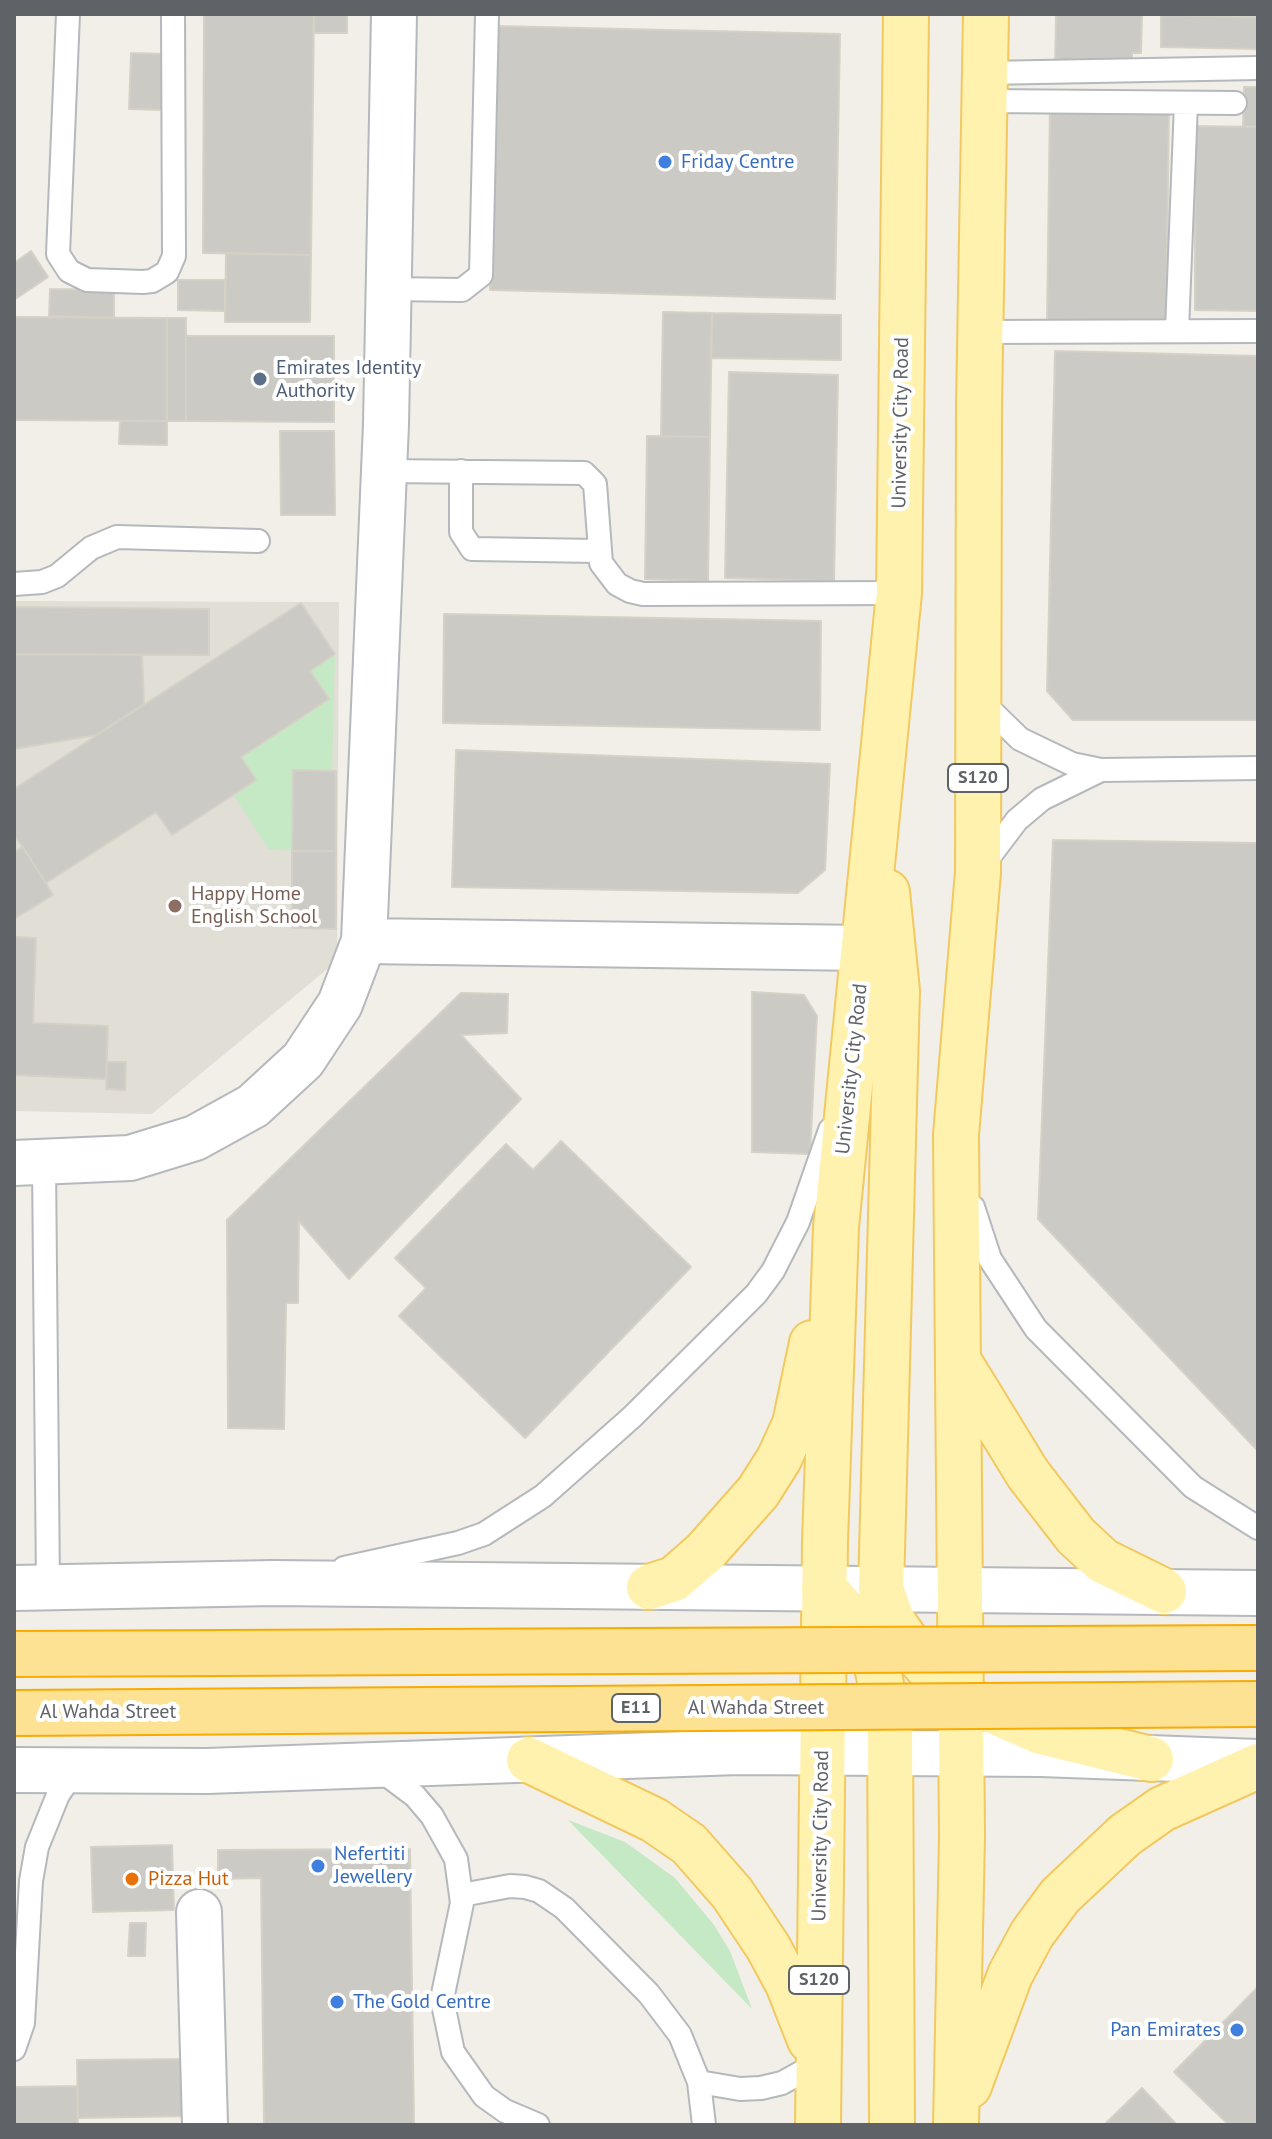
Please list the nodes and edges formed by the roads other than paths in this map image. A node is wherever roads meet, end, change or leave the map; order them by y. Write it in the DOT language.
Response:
graph roads {
  1 [pos="68,14"];
  2 [pos="173,14"];
  3 [pos="394,14"];
  4 [pos="487,14"];
  5 [pos="906,14"];
  6 [pos="986,14"];
  7 [pos="1258,68"];
  8 [pos="985,87"];
  9 [pos="1186,103"];
  10 [pos="1235,103"];
  11 [pos="388,289"];
  12 [pos="1177,331"];
  13 [pos="1258,331"];
  14 [pos="980,332"];
  15 [pos="384,471"];
  16 [pos="461,471"];
  17 [pos="258,541"];
  18 [pos="598,551"];
  19 [pos="14,584"];
  20 [pos="899,593"];
  21 [pos="978,697"];
  22 [pos="1258,768"];
  23 [pos="1101,770"];
  24 [pos="874,840"];
  25 [pos="978,872"];
  26 [pos="364,941"];
  27 [pos="864,948"];
  28 [pos="853,1064"];
  29 [pos="956,1135"];
  30 [pos="29,1163"];
  31 [pos="836,1227"];
  32 [pos="958,1360"];
  33 [pos="1258,1528"];
  34 [pos="273,1583"];
  35 [pos="649,1587"];
  36 [pos="31,1588"];
  37 [pos="824,1588"];
  38 [pos="881,1589"];
  39 [pos="960,1589"];
  40 [pos="1164,1591"];
  41 [pos="1258,1593"];
  42 [pos="1258,1648"];
  43 [pos="14,1654"];
  44 [pos="961,1697"];
  45 [pos="1258,1704"];
  46 [pos="14,1713"];
  47 [pos="822,1753"];
  48 [pos="891,1753"];
  49 [pos="961,1754"];
  50 [pos="1151,1759"];
  51 [pos="529,1760"];
  52 [pos="1258,1764"];
  53 [pos="371,1765"];
  54 [pos="14,1770"];
  55 [pos="74,1771"];
  56 [pos="22,1882"];
  57 [pos="462,1895"];
  58 [pos="199,1912"];
  59 [pos="14,2049"];
  60 [pos="818,2063"];
  61 [pos="699,2082"];
  62 [pos="956,2122"];
  63 [pos="205,2125"];
  64 [pos="538,2125"];
  65 [pos="704,2125"];
  66 [pos="818,2125"];
  67 [pos="892,2125"];
  1 -- 2 [label="lane"];
  3 -- 11 [label="street"];
  4 -- 11 [label="lane"];
  5 -- 20 [label="main road, University City Road / S120"];
  6 -- 8 [label="main road, S120"];
  7 -- 8 [label="lane"];
  8 -- 9 [label="lane"];
  8 -- 14 [label="main road, S120"];
  9 -- 10 [label="lane"];
  9 -- 12 [label="lane"];
  11 -- 15 [label="street"];
  12 -- 13 [label="lane"];
  12 -- 14 [label="lane"];
  14 -- 21 [label="main road, S120"];
  15 -- 16 [label="lane"];
  15 -- 26 [label="street"];
  16 -- 18 [label="lane"];
  16 -- 18 [label="lane"];
  17 -- 19 [label="lane"];
  18 -- 20 [label="lane"];
  20 -- 24 [label="main road, University City Road / S120"];
  21 -- 23 [label="lane"];
  21 -- 25 [label="main road, S120"];
  22 -- 23 [label="lane"];
  23 -- 25 [label="lane"];
  24 -- 27 [label="main road, University City Road / S120"];
  24 -- 38 [label="main road"];
  25 -- 29 [label="main road, S120"];
  26 -- 27 [label="street"];
  26 -- 30 [label="street"];
  27 -- 28 [label="main road, University City Road / S120"];
  28 -- 31 [label="main road, University City Road / S120"];
  28 -- 34 [label="lane"];
  29 -- 32 [label="main road, S120"];
  29 -- 33 [label="lane"];
  30 -- 36 [label="lane"];
  31 -- 35 [label="main road"];
  31 -- 37 [label="main road, University City Road / S120"];
  32 -- 39 [label="main road, S120"];
  32 -- 40 [label="main road"];
  34 -- 35 [label="street"];
  34 -- 36 [label="street"];
  35 -- 37 [label="street"];
  37 -- 38 [label="street"];
  37 -- 47 [label="main road, University City Road / S120"];
  37 -- 48 [label="main road"];
  38 -- 39 [label="street"];
  38 -- 44 [label="main road"];
  39 -- 40 [label="street"];
  39 -- 44 [label="main road, S120"];
  40 -- 41 [label="street"];
  42 -- 43 [label="highway, bridge"];
  44 -- 49 [label="main road, S120"];
  44 -- 50 [label="main road"];
  45 -- 46 [label="highway, Al Wahda Street / E11, bridge"];
  47 -- 48 [label="street"];
  47 -- 51 [label="street"];
  47 -- 60 [label="main road, University City Road / S120"];
  48 -- 49 [label="street"];
  48 -- 67 [label="main road"];
  49 -- 50 [label="street"];
  49 -- 62 [label="main road, S120"];
  50 -- 52 [label="street"];
  51 -- 53 [label="street"];
  51 -- 60 [label="main road"];
  52 -- 62 [label="main road"];
  53 -- 55 [label="street"];
  53 -- 57 [label="lane"];
  54 -- 55 [label="street"];
  55 -- 56 [label="lane"];
  56 -- 59 [label="lane"];
  57 -- 61 [label="lane"];
  57 -- 64 [label="lane"];
  58 -- 63 [label="street"];
  60 -- 61 [label="lane"];
  60 -- 66 [label="main road, University City Road / S120"];
  61 -- 65 [label="lane"];
}
